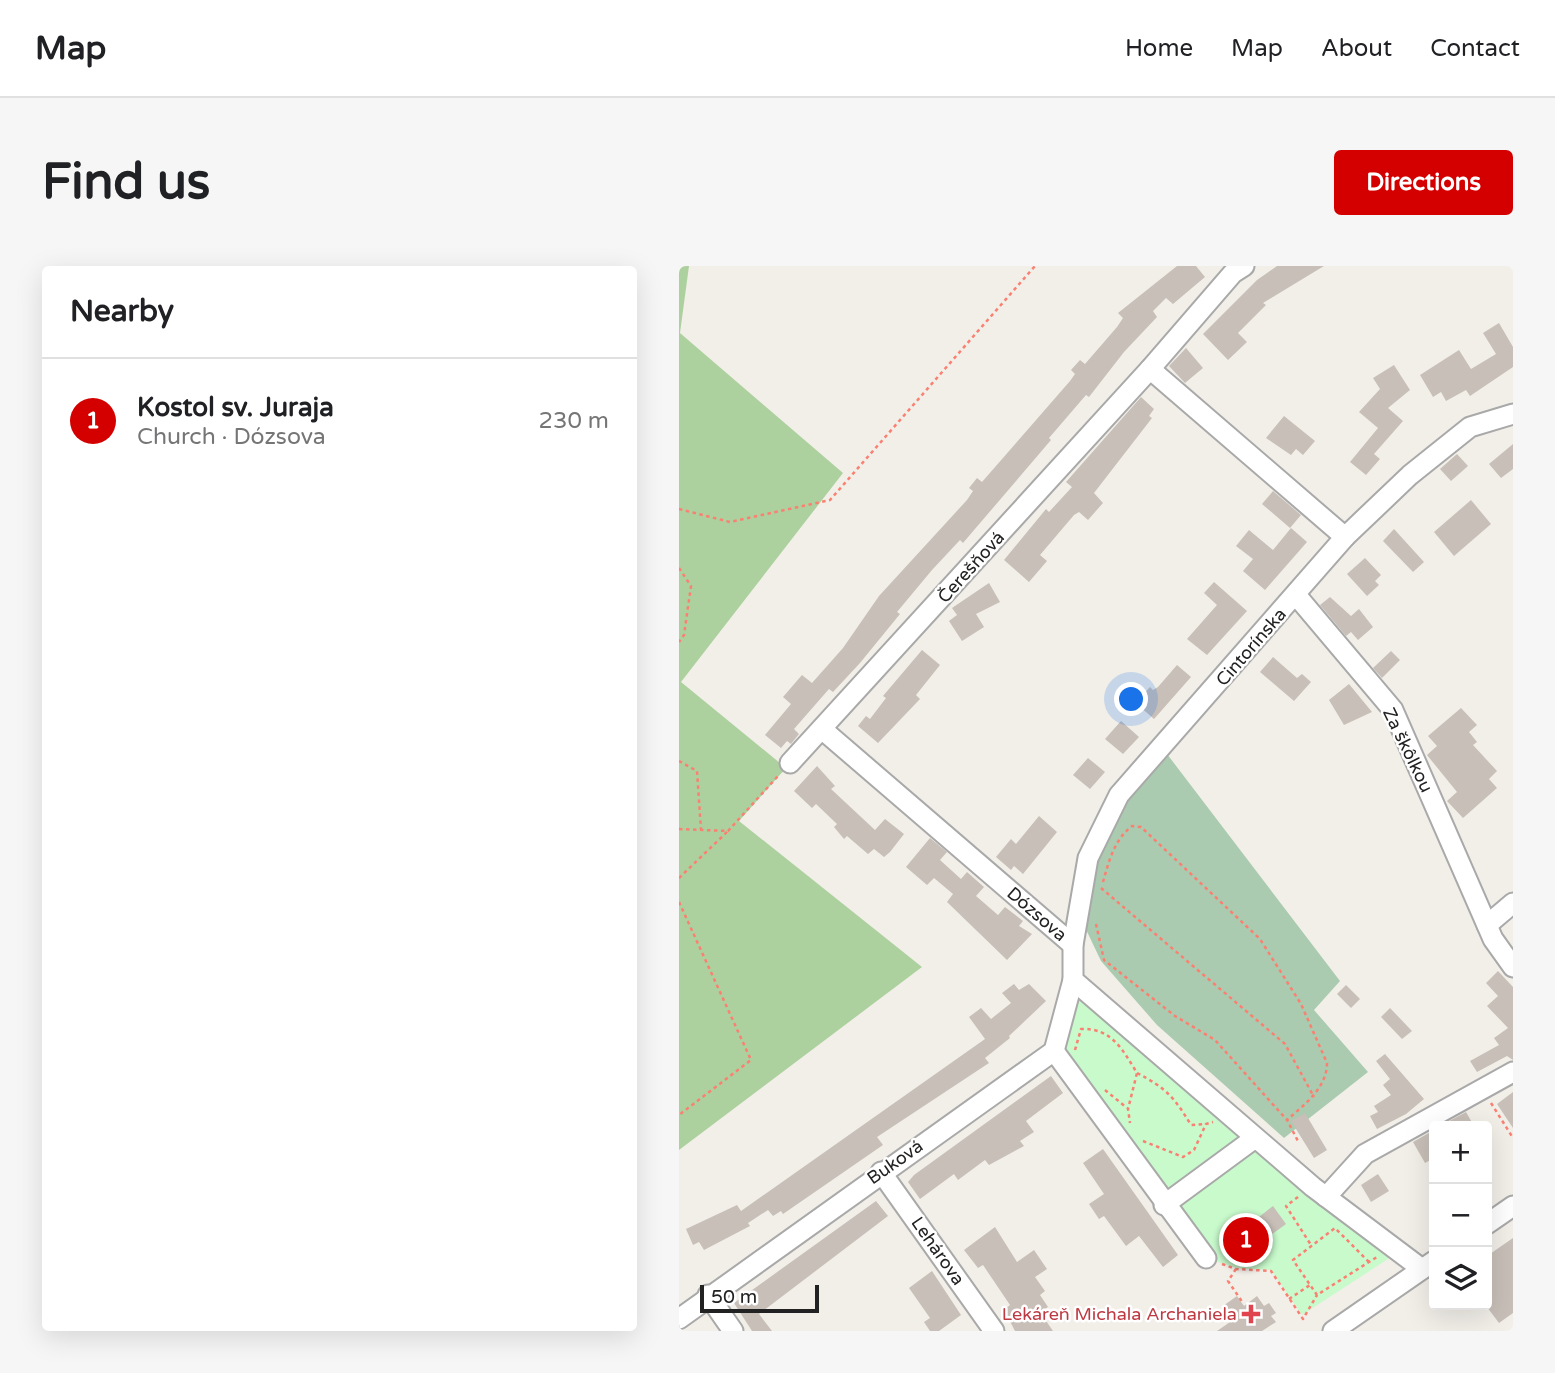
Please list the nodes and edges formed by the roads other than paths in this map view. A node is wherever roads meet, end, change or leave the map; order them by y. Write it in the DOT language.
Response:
graph roads {
  1 [pos="1235,268"];
  2 [pos="1150,369"];
  3 [pos="1513,402"];
  4 [pos="1513,414"];
  5 [pos="1469,427"];
  6 [pos="1345,537"];
  7 [pos="1296,595"];
  8 [pos="823,730"];
  9 [pos="790,763"];
  10 [pos="1513,902"];
  11 [pos="1487,925"];
  12 [pos="1073,945"];
  13 [pos="1513,967"];
  14 [pos="1073,980"];
  15 [pos="1057,1055"];
  16 [pos="1513,1072"];
  17 [pos="1255,1138"];
  18 [pos="881,1172"];
  19 [pos="1326,1198"];
  20 [pos="1164,1205"];
  21 [pos="1513,1206"];
  22 [pos="1492,1221"];
  23 [pos="1206,1258"];
  24 [pos="1428,1265"];
  25 [pos="708,1296"];
  26 [pos="679,1319"];
  27 [pos="733,1331"];
  28 [pos="994,1331"];
  29 [pos="1333,1331"];
  1 -- 2 [label="street, Čerešňová"];
  2 -- 6 [label="street"];
  2 -- 8 [label="street, Čerešňová"];
  3 -- 5 [label="street"];
  4 -- 5 [label="street, Cintorínska"];
  5 -- 6 [label="street, Cintorínska"];
  6 -- 7 [label="street, Cintorínska"];
  7 -- 11 [label="street, Za škôlkou"];
  7 -- 12 [label="street, Cintorínska"];
  8 -- 9 [label="street, Čerešňová"];
  8 -- 12 [label="street, Dózsova"];
  10 -- 11 [label="street"];
  11 -- 13 [label="street, Za škôlkou"];
  12 -- 14 [label="street, Dózsova"];
  14 -- 15 [label="street"];
  14 -- 17 [label="street"];
  15 -- 18 [label="street, Buková"];
  15 -- 20 [label="street"];
  16 -- 19 [label="street"];
  17 -- 19 [label="street"];
  17 -- 20 [label="street"];
  18 -- 25 [label="street, Buková"];
  18 -- 28 [label="street, Lehárova"];
  19 -- 24 [label="street"];
  20 -- 23 [label="street"];
  21 -- 22 [label="street"];
  24 -- 29 [label="street"];
  25 -- 26 [label="street, Buková"];
  25 -- 27 [label="street"];
}
